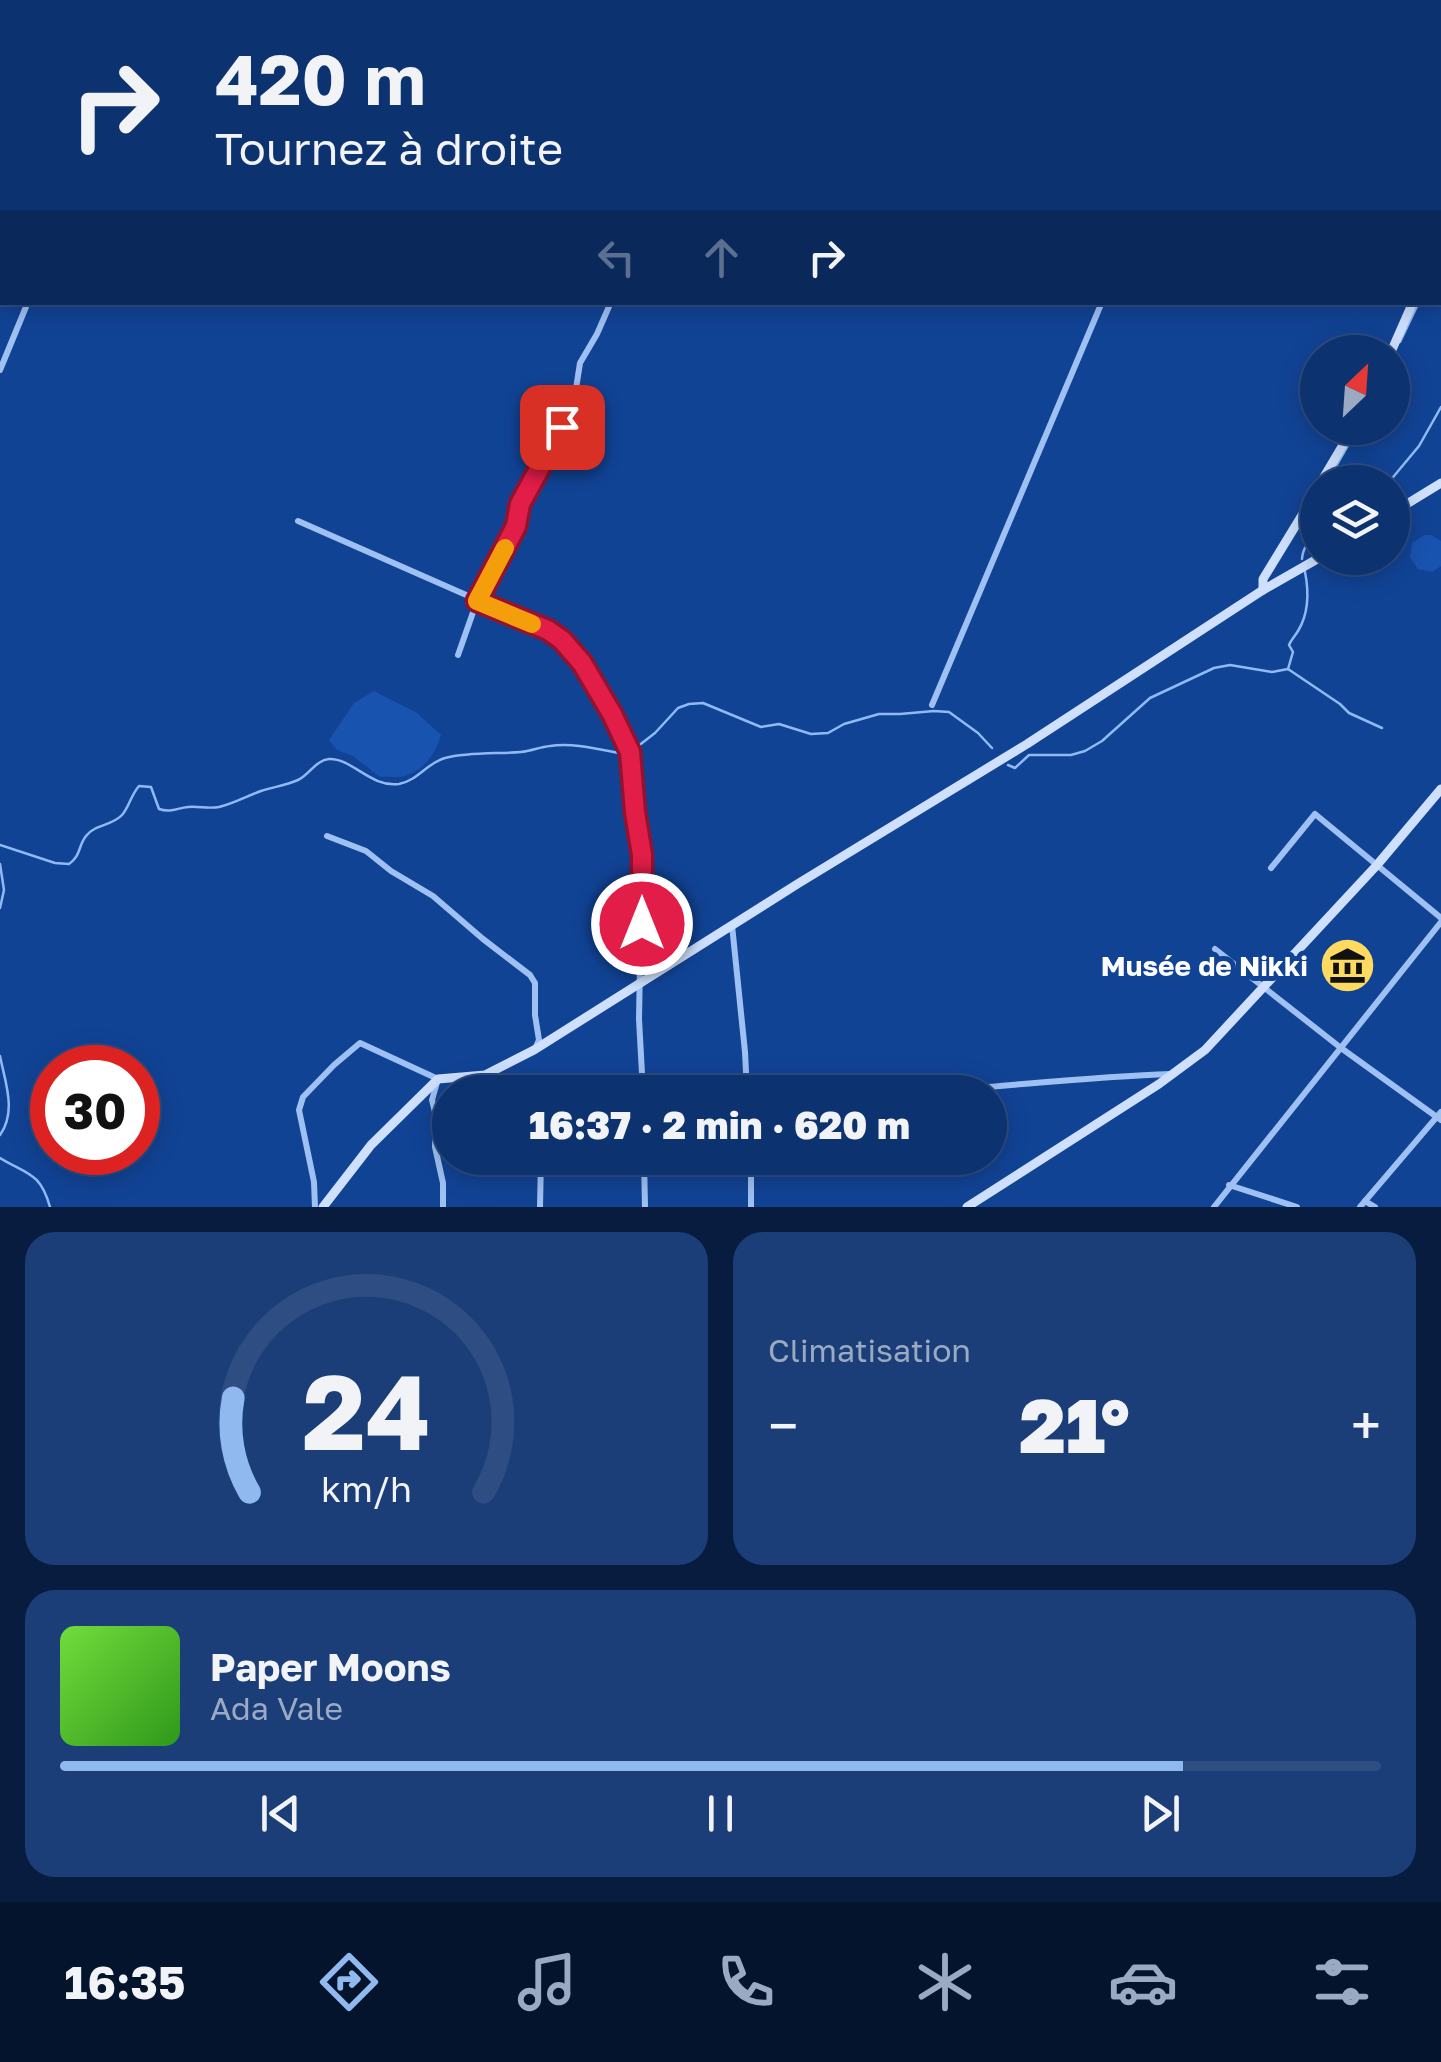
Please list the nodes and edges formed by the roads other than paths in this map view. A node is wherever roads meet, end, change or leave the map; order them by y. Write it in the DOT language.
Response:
graph roads {
  1 [pos="27,305"];
  2 [pos="610,305"];
  3 [pos="1101,305"];
  4 [pos="1412,305"];
  5 [pos="1398,335"];
  6 [pos="0,370"];
  7 [pos="1441,483"];
  8 [pos="1410,502"];
  9 [pos="1300,518"];
  10 [pos="298,521"];
  11 [pos="1300,569"];
  12 [pos="1262,590"];
  13 [pos="477,601"];
  14 [pos="458,655"];
  15 [pos="932,705"];
  16 [pos="1441,788"];
  17 [pos="327,836"];
  18 [pos="1377,866"];
  19 [pos="1271,868"];
  20 [pos="1441,920"];
  21 [pos="732,925"];
  22 [pos="1215,948"];
  23 [pos="641,985"];
  24 [pos="1263,988"];
  25 [pos="1341,1048"];
  26 [pos="534,1050"];
  27 [pos="1172,1074"];
  28 [pos="480,1075"];
  29 [pos="642,1075"];
  30 [pos="747,1075"];
  31 [pos="432,1076"];
  32 [pos="432,1085"];
  33 [pos="1007,1085"];
  34 [pos="1440,1117"];
  35 [pos="441,1175"];
  36 [pos="541,1175"];
  37 [pos="644,1175"];
  38 [pos="751,1175"];
  39 [pos="1230,1185"];
  40 [pos="1362,1204"];
  41 [pos="315,1207"];
  42 [pos="323,1207"];
  43 [pos="442,1207"];
  44 [pos="540,1207"];
  45 [pos="645,1207"];
  46 [pos="751,1207"];
  47 [pos="967,1207"];
  48 [pos="1214,1207"];
  49 [pos="1296,1207"];
  50 [pos="1375,1207"];
  1 -- 6 [label="street"];
  2 -- 13 [label="street"];
  3 -- 15 [label="street"];
  4 -- 5 [label="street"];
  7 -- 8 [label="street"];
  9 -- 12 [label="street"];
  10 -- 13 [label="street"];
  11 -- 12 [label="street"];
  12 -- 21 [label="street"];
  13 -- 14 [label="street"];
  13 -- 23 [label="street"];
  16 -- 18 [label="street"];
  17 -- 26 [label="street"];
  18 -- 19 [label="street"];
  18 -- 20 [label="street"];
  18 -- 24 [label="street"];
  20 -- 25 [label="street"];
  21 -- 23 [label="street"];
  21 -- 30 [label="street"];
  22 -- 24 [label="street"];
  23 -- 26 [label="street"];
  23 -- 29 [label="street"];
  24 -- 25 [label="street"];
  24 -- 27 [label="street"];
  25 -- 34 [label="street"];
  25 -- 39 [label="street"];
  26 -- 28 [label="street"];
  27 -- 33 [label="street"];
  27 -- 47 [label="street"];
  31 -- 41 [label="street"];
  32 -- 42 [label="street"];
  34 -- 40 [label="street"];
  35 -- 43 [label="street"];
  36 -- 44 [label="street"];
  37 -- 45 [label="street"];
  38 -- 46 [label="street"];
  39 -- 48 [label="street"];
  39 -- 49 [label="street"];
  40 -- 50 [label="street"];
}
